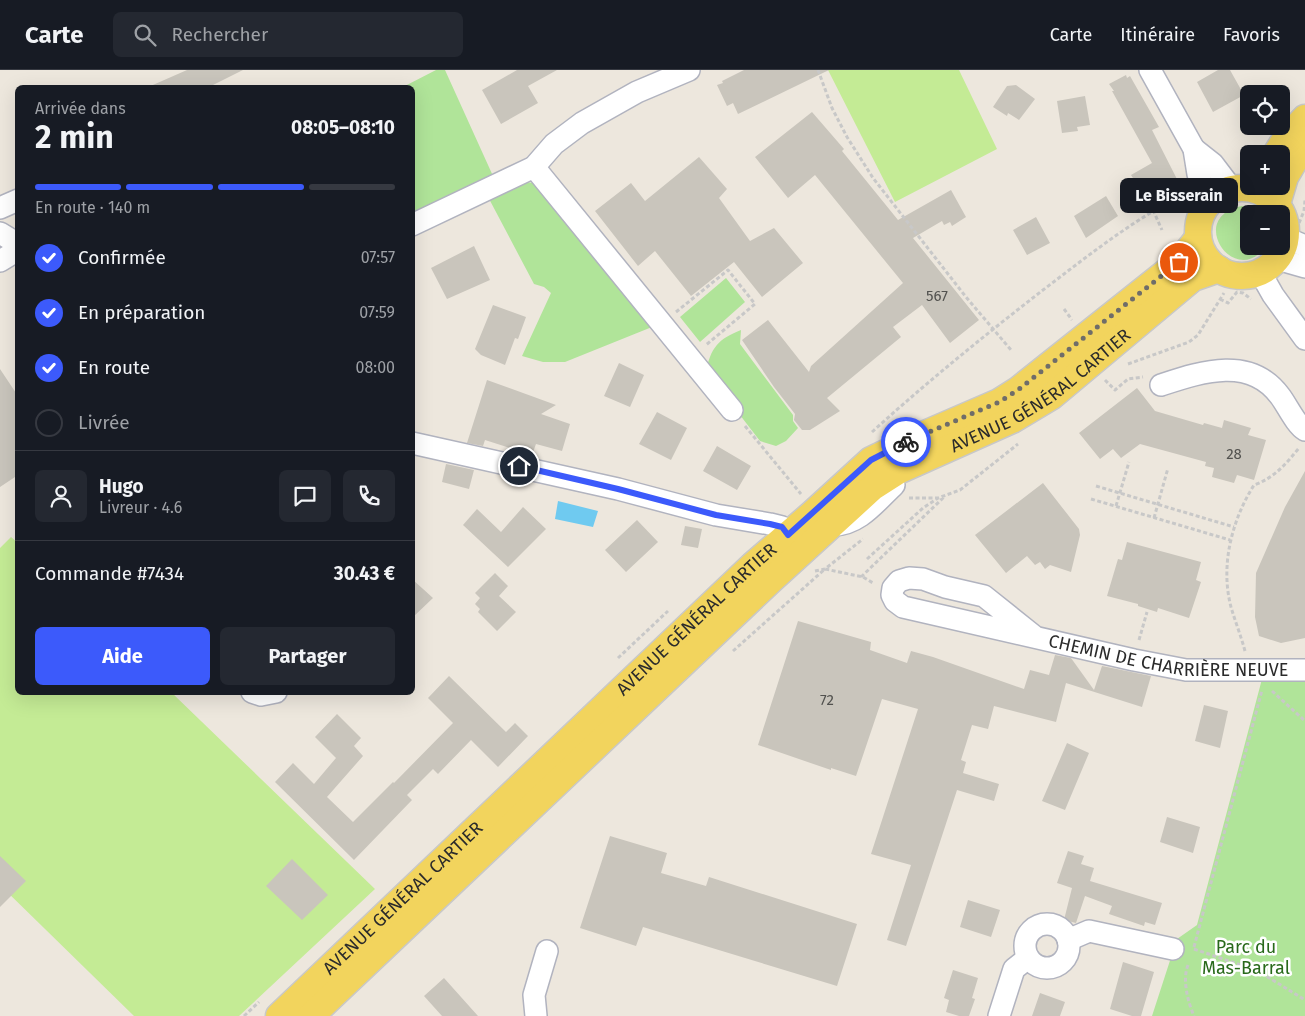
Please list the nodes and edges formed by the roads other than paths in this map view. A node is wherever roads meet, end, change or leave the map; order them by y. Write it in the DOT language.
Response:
graph roads {
  1 [pos="689,70"];
  2 [pos="1150,70"];
  3 [pos="1305,118"];
  4 [pos="1305,143"];
  5 [pos="1282,145"];
  6 [pos="1194,149"];
  7 [pos="534,167"];
  8 [pos="1240,185"];
  9 [pos="1240,189"];
  10 [pos="1263,195"];
  11 [pos="15,201"];
  12 [pos="1209,202"];
  13 [pos="1277,204"];
  14 [pos="0,208"];
  15 [pos="415,223"];
  16 [pos="0,233"];
  17 [pos="1198,238"];
  18 [pos="15,242"];
  19 [pos="15,252"];
  20 [pos="1274,258"];
  21 [pos="0,261"];
  22 [pos="1305,267"];
  23 [pos="1218,270"];
  24 [pos="1305,340"];
  25 [pos="1162,385"];
  26 [pos="732,410"];
  27 [pos="1305,430"];
  28 [pos="415,444"];
  29 [pos="903,460"];
  30 [pos="822,519"];
  31 [pos="795,543"];
  32 [pos="1034,636"];
  33 [pos="1305,670"];
  34 [pos="1068,940"];
  35 [pos="1183,949"];
  36 [pos="547,951"];
  37 [pos="1028,958"];
  38 [pos="279,1016"];
  39 [pos="311,1016"];
  40 [pos="536,1016"];
  41 [pos="999,1016"];
  1 -- 7 [label="street"];
  2 -- 6 [label="street"];
  3 -- 5 [label="main road"];
  4 -- 13 [label="main road"];
  6 -- 8 [label="street"];
  6 -- 12 [label="street"];
  7 -- 15 [label="street"];
  7 -- 26 [label="street"];
  9 -- 12 [label="main road"];
  10 -- 13 [label="main road"];
  11 -- 14 [label="street"];
  12 -- 17 [label="main road"];
  13 -- 20 [label="main road"];
  16 -- 18 [label="street"];
  17 -- 23 [label="main road"];
  17 -- 29 [label="main road, AVENUE GÉNÉRAL CARTIER"];
  19 -- 21 [label="street"];
  20 -- 22 [label="street"];
  20 -- 23 [label="main road"];
  20 -- 24 [label="street"];
  23 -- 29 [label="main road, AVENUE GÉNÉRAL CARTIER"];
  25 -- 27 [label="street"];
  28 -- 31 [label="street"];
  29 -- 30 [label="main road, AVENUE GÉNÉRAL CARTIER"];
  29 -- 30 [label="street"];
  30 -- 31 [label="main road, AVENUE GÉNÉRAL CARTIER"];
  31 -- 38 [label="main road, AVENUE GÉNÉRAL CARTIER"];
  31 -- 39 [label="main road, AVENUE GÉNÉRAL CARTIER"];
  32 -- 32 [label="street, CHEMIN DE CHARRIÈRE NEUVE"];
  32 -- 33 [label="street, CHEMIN DE CHARRIÈRE NEUVE"];
  34 -- 35 [label="street"];
  34 -- 37 [label="street"];
  34 -- 37 [label="street"];
  36 -- 40 [label="street"];
  37 -- 41 [label="street"];
}
